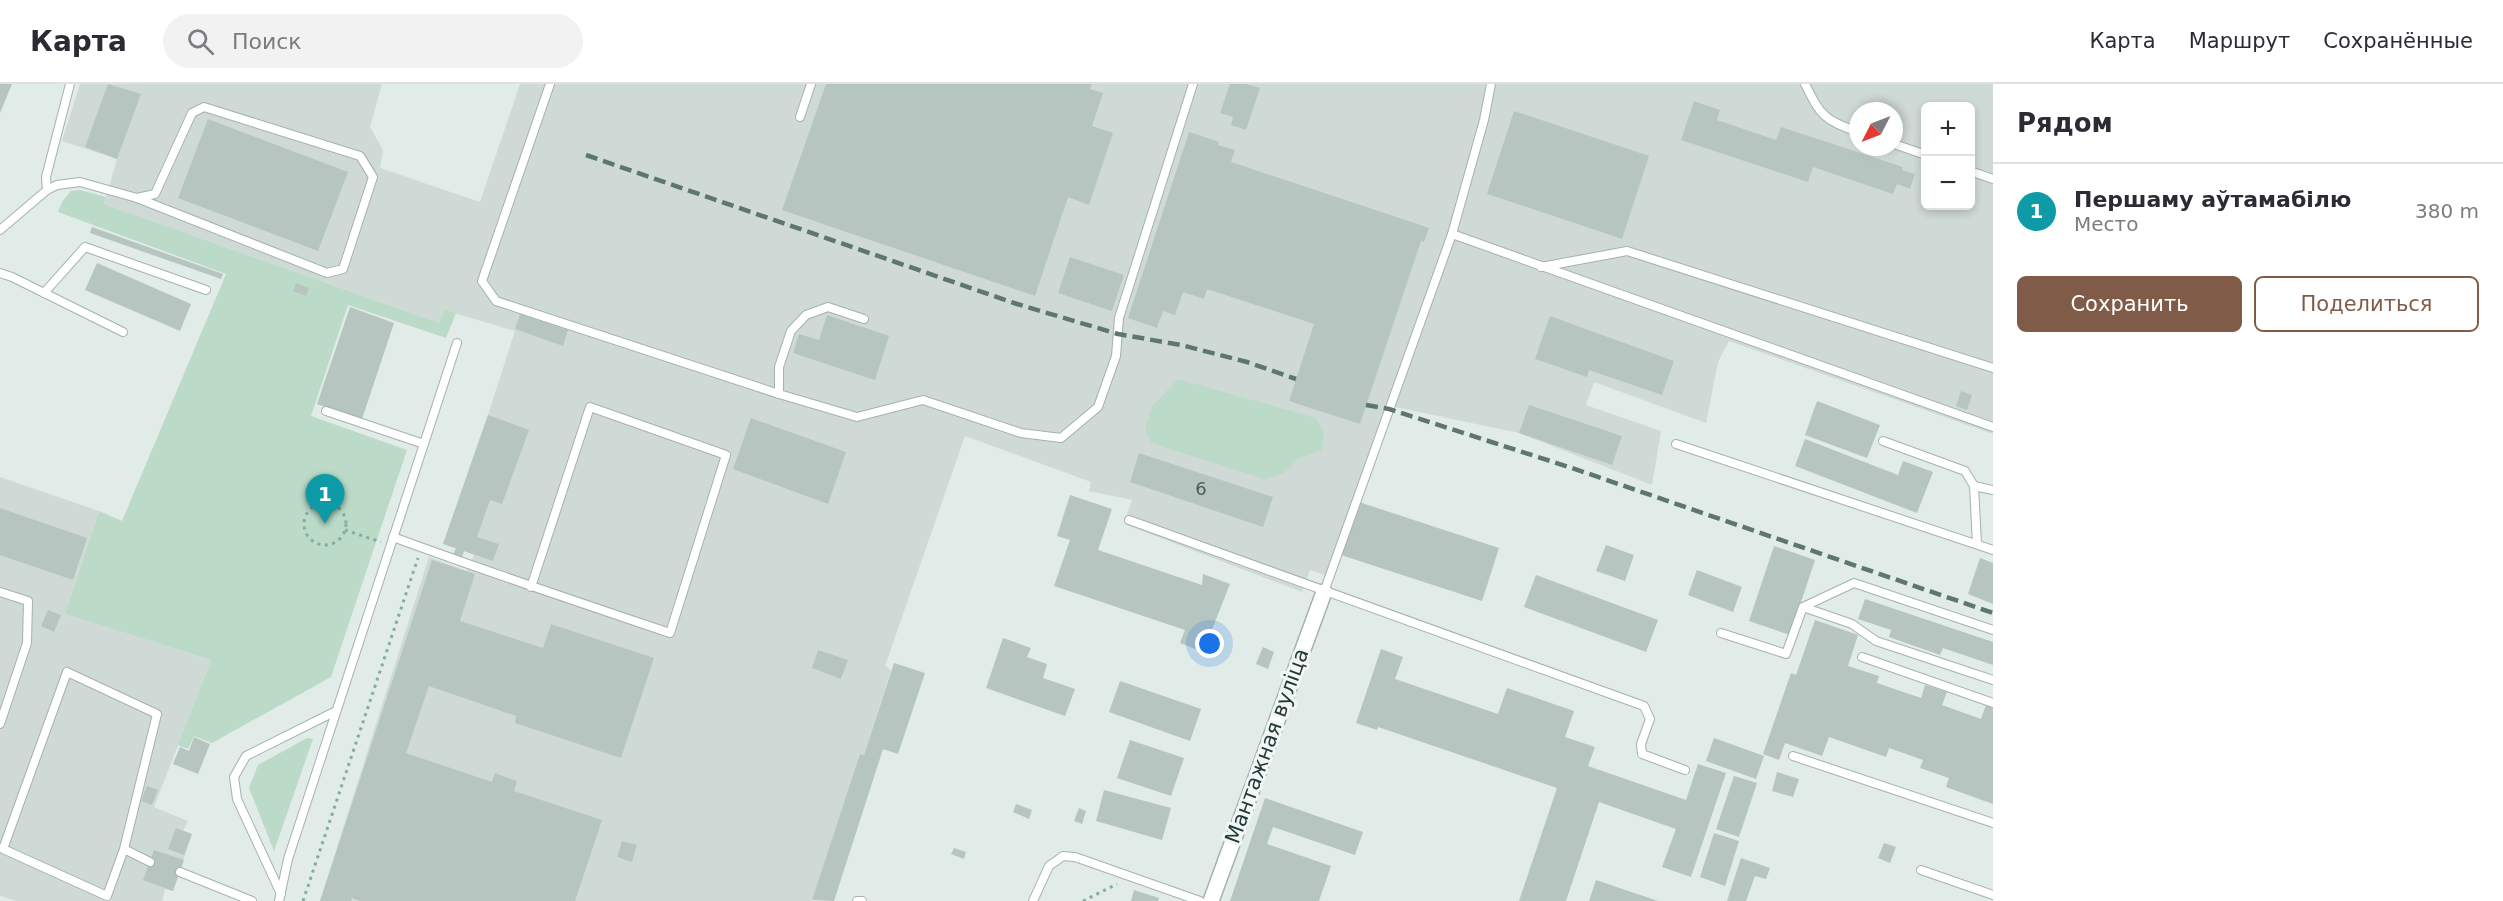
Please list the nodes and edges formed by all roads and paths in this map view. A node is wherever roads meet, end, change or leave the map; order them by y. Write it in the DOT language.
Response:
graph roads {
  1 [pos="70,84"];
  2 [pos="550,84"];
  3 [pos="811,84"];
  4 [pos="1193,84"];
  5 [pos="1491,84"];
  6 [pos="1805,84"];
  7 [pos="800,117"];
  8 [pos="1849,129"];
  9 [pos="1903,147"];
  10 [pos="1921,153"];
  11 [pos="1975,172"];
  12 [pos="1993,179"];
  13 [pos="47,190"];
  14 [pos="137,198"];
  15 [pos="0,230"];
  16 [pos="1452,234"];
  17 [pos="1540,267"];
  18 [pos="0,273"];
  19 [pos="206,290"];
  20 [pos="44,293"];
  21 [pos="864,319"];
  22 [pos="123,332"];
  23 [pos="457,343"];
  24 [pos="1993,368"];
  25 [pos="779,394"];
  26 [pos="327,411"];
  27 [pos="1993,427"];
  28 [pos="1883,441"];
  29 [pos="424,444"];
  30 [pos="1676,444"];
  31 [pos="1974,486"];
  32 [pos="1993,490"];
  33 [pos="1129,520"];
  34 [pos="345,530"];
  35 [pos="392,541"];
  36 [pos="1977,544"];
  37 [pos="421,548"];
  38 [pos="1993,550"];
  39 [pos="531,587"];
  40 [pos="0,592"];
  41 [pos="1324,592"];
  42 [pos="1803,607"];
  43 [pos="1993,630"];
  44 [pos="1721,633"];
  45 [pos="1862,657"];
  46 [pos="1993,680"];
  47 [pos="1993,702"];
  48 [pos="336,711"];
  49 [pos="0,724"];
  50 [pos="1793,756"];
  51 [pos="1685,770"];
  52 [pos="1993,823"];
  53 [pos="124,849"];
  54 [pos="150,862"];
  55 [pos="1921,870"];
  56 [pos="180,872"];
  57 [pos="1131,877"];
  58 [pos="1993,895"];
  59 [pos="280,898"];
  60 [pos="252,901"];
  61 [pos="303,901"];
  62 [pos="857,901"];
  63 [pos="862,901"];
  64 [pos="1033,901"];
  65 [pos="1083,901"];
  66 [pos="1200,901"];
  67 [pos="1211,901"];
  1 -- 13 [label="lane"];
  2 -- 25 [label="lane"];
  3 -- 7 [label="lane"];
  4 -- 25 [label="lane"];
  5 -- 16 [label="lane"];
  6 -- 8 [label="lane"];
  9 -- 10 [label="lane"];
  11 -- 12 [label="lane"];
  13 -- 14 [label="lane"];
  13 -- 15 [label="lane"];
  14 -- 14 [label="lane"];
  16 -- 17 [label="lane"];
  16 -- 41 [label="lane"];
  17 -- 24 [label="lane"];
  17 -- 27 [label="lane"];
  18 -- 20 [label="lane"];
  19 -- 20 [label="lane"];
  20 -- 22 [label="lane"];
  21 -- 25 [label="lane"];
  23 -- 29 [label="lane"];
  26 -- 29 [label="lane"];
  28 -- 31 [label="lane"];
  29 -- 35 [label="lane"];
  30 -- 36 [label="lane"];
  31 -- 32 [label="lane"];
  31 -- 36 [label="lane"];
  33 -- 41 [label="lane"];
  34 -- 34 [label="path"];
  34 -- 35 [label="path"];
  35 -- 37 [label="lane"];
  35 -- 48 [label="lane"];
  36 -- 38 [label="lane"];
  37 -- 39 [label="lane"];
  37 -- 61 [label="path"];
  39 -- 39 [label="lane"];
  40 -- 49 [label="lane"];
  41 -- 51 [label="lane"];
  41 -- 67 [label="street, Мантажная вуліца"];
  42 -- 43 [label="lane"];
  42 -- 44 [label="lane"];
  42 -- 46 [label="lane"];
  45 -- 47 [label="lane"];
  48 -- 59 [label="lane"];
  48 -- 59 [label="lane"];
  50 -- 52 [label="lane"];
  53 -- 53 [label="lane"];
  53 -- 54 [label="lane"];
  55 -- 58 [label="lane"];
  56 -- 60 [label="lane"];
  57 -- 64 [label="lane"];
  57 -- 65 [label="path"];
  57 -- 66 [label="lane"];
  62 -- 63 [label="lane"];
}
